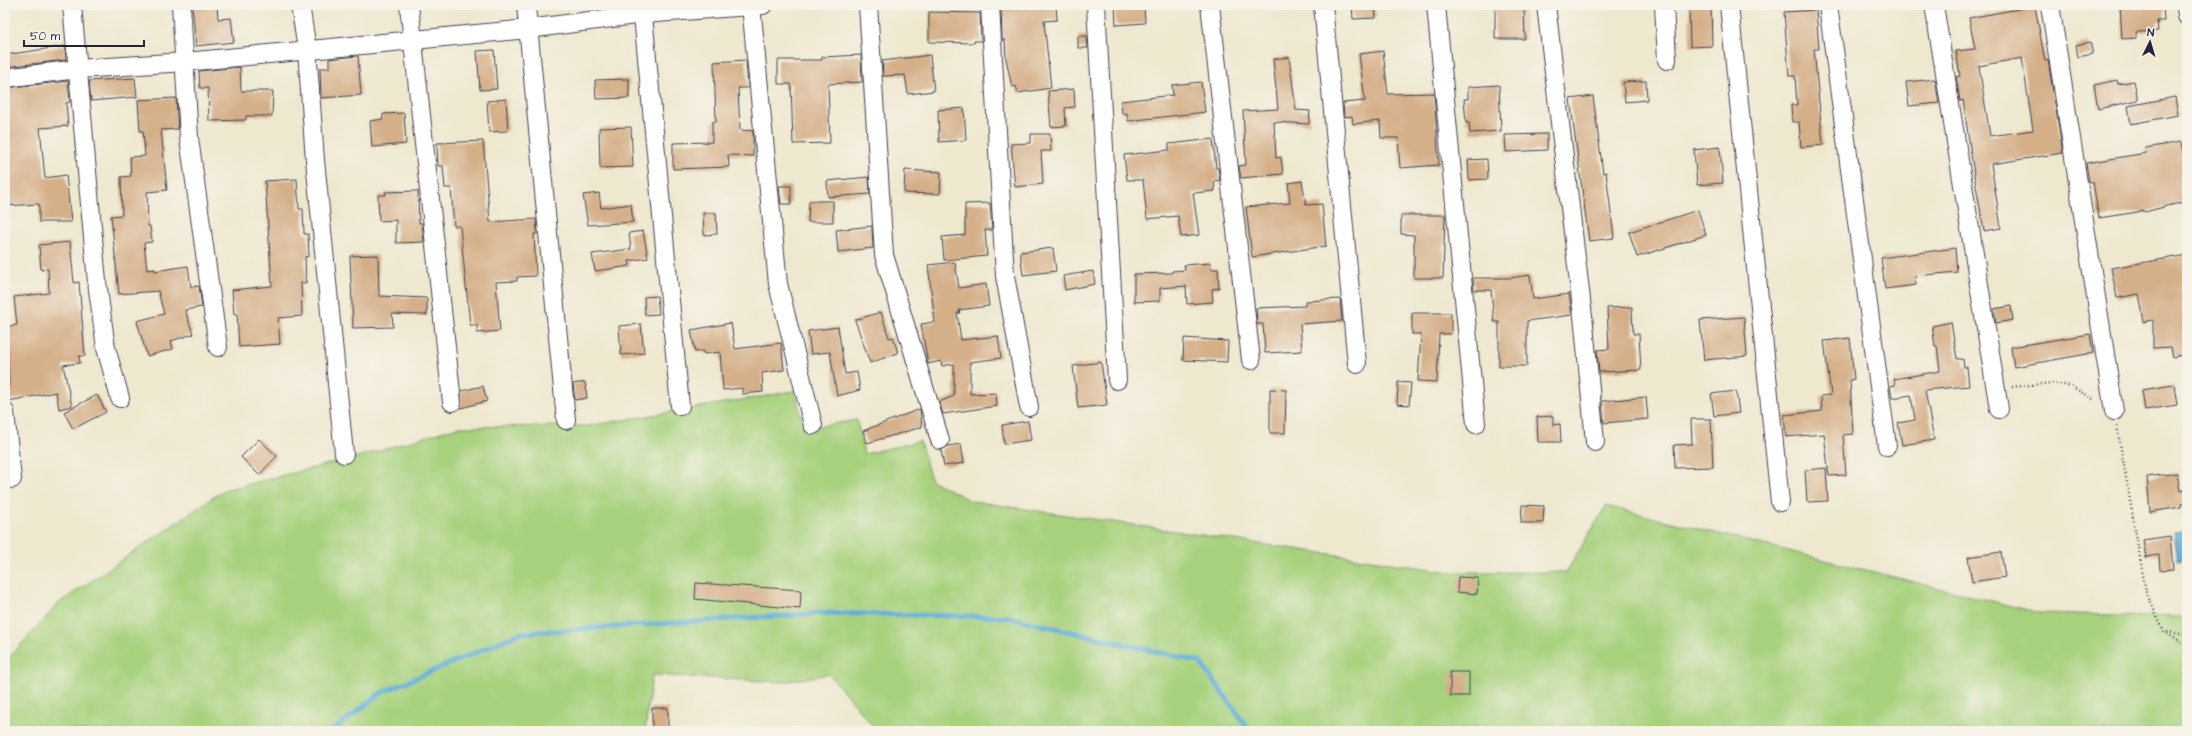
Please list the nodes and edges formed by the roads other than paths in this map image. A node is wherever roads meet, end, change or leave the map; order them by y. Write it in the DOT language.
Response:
graph roads {
  1 [pos="72,5"];
  2 [pos="181,5"];
  3 [pos="300,5"];
  4 [pos="409,5"];
  5 [pos="526,5"];
  6 [pos="755,5"];
  7 [pos="868,5"];
  8 [pos="990,5"];
  9 [pos="1096,5"];
  10 [pos="1210,5"];
  11 [pos="1323,5"];
  12 [pos="1436,5"];
  13 [pos="1546,5"];
  14 [pos="1664,5"];
  15 [pos="1729,5"];
  16 [pos="1828,5"];
  17 [pos="1934,5"];
  18 [pos="2050,5"];
  19 [pos="2186,5"];
  20 [pos="642,10"];
  21 [pos="2187,16"];
  22 [pos="528,29"];
  23 [pos="412,40"];
  24 [pos="306,49"];
  25 [pos="1667,60"];
  26 [pos="186,62"];
  27 [pos="78,69"];
  28 [pos="5,78"];
  29 [pos="218,347"];
  30 [pos="1251,360"];
  31 [pos="1357,364"];
  32 [pos="1117,380"];
  33 [pos="120,398"];
  34 [pos="452,402"];
  35 [pos="680,406"];
  36 [pos="1029,407"];
  37 [pos="1999,409"];
  38 [pos="2114,411"];
  39 [pos="5,412"];
  40 [pos="566,420"];
  41 [pos="1476,424"];
  42 [pos="813,425"];
  43 [pos="940,440"];
  44 [pos="1595,442"];
  45 [pos="1887,446"];
  46 [pos="344,454"];
  47 [pos="12,479"];
  48 [pos="1780,502"];
  1 -- 27 [label="street"];
  2 -- 26 [label="street"];
  3 -- 24 [label="street"];
  4 -- 23 [label="street"];
  5 -- 22 [label="street"];
  6 -- 20 [label="street"];
  6 -- 42 [label="street"];
  7 -- 43 [label="street"];
  8 -- 36 [label="street"];
  9 -- 32 [label="street"];
  10 -- 30 [label="street"];
  11 -- 31 [label="street"];
  12 -- 41 [label="street"];
  13 -- 44 [label="street"];
  14 -- 25 [label="street"];
  15 -- 48 [label="street"];
  16 -- 45 [label="street"];
  17 -- 37 [label="street"];
  18 -- 38 [label="street"];
  19 -- 21 [label="street"];
  20 -- 22 [label="street"];
  20 -- 35 [label="street"];
  22 -- 23 [label="street"];
  22 -- 40 [label="street"];
  23 -- 24 [label="street"];
  23 -- 34 [label="street"];
  24 -- 26 [label="street"];
  24 -- 46 [label="street"];
  26 -- 27 [label="street"];
  26 -- 29 [label="street"];
  27 -- 28 [label="street"];
  27 -- 33 [label="street"];
  39 -- 47 [label="street"];
}
